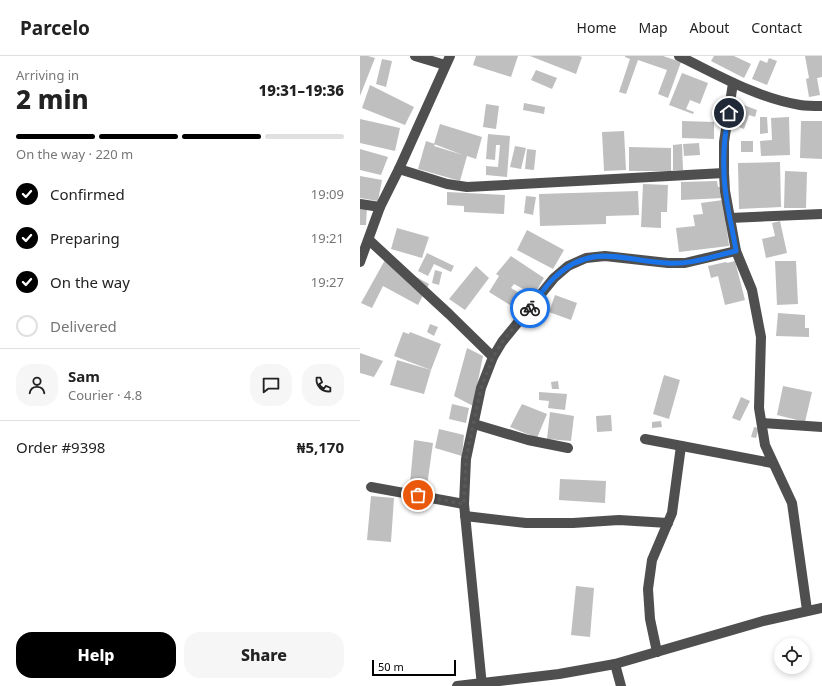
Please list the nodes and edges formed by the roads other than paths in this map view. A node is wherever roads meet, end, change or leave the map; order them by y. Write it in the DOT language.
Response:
graph roads {
  1 [pos="414,56"];
  2 [pos="679,56"];
  3 [pos="448,61"];
  4 [pos="733,83"];
  5 [pos="822,106"];
  6 [pos="399,169"];
  7 [pos="724,173"];
  8 [pos="360,204"];
  9 [pos="380,207"];
  10 [pos="822,214"];
  11 [pos="730,218"];
  12 [pos="369,240"];
  13 [pos="736,251"];
  14 [pos="360,262"];
  15 [pos="493,357"];
  16 [pos="762,423"];
  17 [pos="474,424"];
  18 [pos="822,427"];
  19 [pos="645,439"];
  20 [pos="681,446"];
  21 [pos="568,448"];
  22 [pos="772,463"];
  23 [pos="371,487"];
  24 [pos="464,504"];
  25 [pos="465,516"];
  26 [pos="668,523"];
  27 [pos="822,608"];
  28 [pos="807,610"];
  29 [pos="656,652"];
  30 [pos="615,664"];
  31 [pos="482,685"];
  32 [pos="458,686"];
  33 [pos="621,686"];
  1 -- 3 [label="street"];
  2 -- 4 [label="street"];
  3 -- 6 [label="street"];
  4 -- 5 [label="street"];
  4 -- 7 [label="street"];
  6 -- 7 [label="street"];
  6 -- 9 [label="street"];
  7 -- 11 [label="street"];
  8 -- 9 [label="street"];
  9 -- 12 [label="street"];
  10 -- 11 [label="street"];
  11 -- 13 [label="street"];
  12 -- 14 [label="street"];
  12 -- 15 [label="street"];
  13 -- 15 [label="street"];
  13 -- 16 [label="street"];
  15 -- 17 [label="street"];
  16 -- 18 [label="street"];
  16 -- 22 [label="street"];
  17 -- 21 [label="street"];
  17 -- 24 [label="street"];
  19 -- 20 [label="street"];
  20 -- 22 [label="street"];
  20 -- 26 [label="street"];
  22 -- 28 [label="street"];
  23 -- 24 [label="street"];
  24 -- 25 [label="street"];
  25 -- 26 [label="street"];
  25 -- 31 [label="street"];
  26 -- 29 [label="street"];
  27 -- 28 [label="street"];
  28 -- 29 [label="street"];
  29 -- 30 [label="street"];
  30 -- 31 [label="street"];
  30 -- 33 [label="street"];
  31 -- 32 [label="street"];
}
